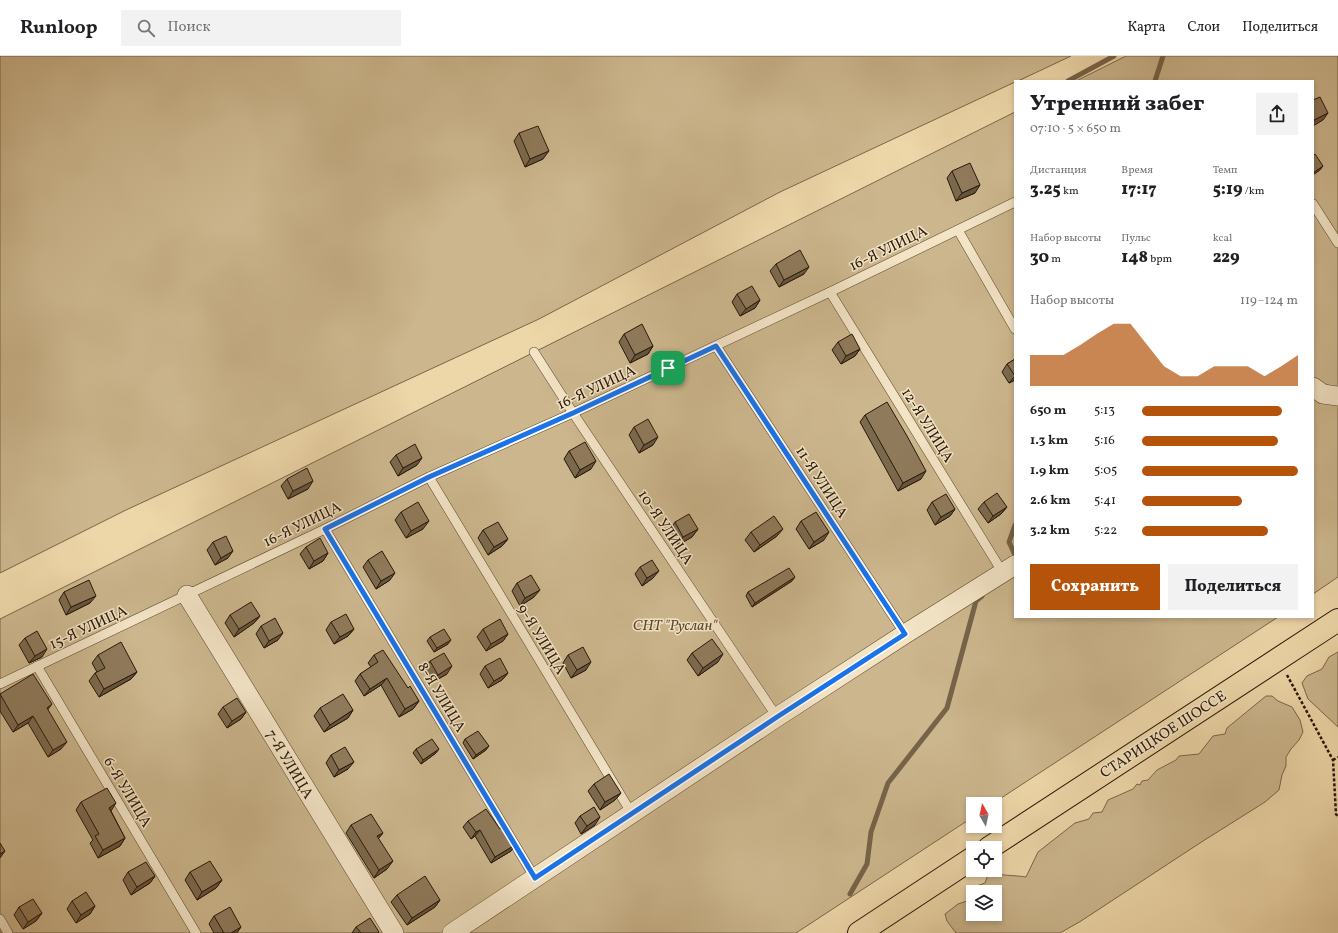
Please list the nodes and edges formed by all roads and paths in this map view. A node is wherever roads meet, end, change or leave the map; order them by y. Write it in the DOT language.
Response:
graph roads {
  1 [pos="1014,202"];
  2 [pos="1314,206"];
  3 [pos="958,230"];
  4 [pos="1338,243"];
  5 [pos="830,292"];
  6 [pos="1014,327"];
  7 [pos="716,346"];
  8 [pos="534,352"];
  9 [pos="1314,388"];
  10 [pos="1338,396"];
  11 [pos="573,413"];
  12 [pos="429,477"];
  13 [pos="325,529"];
  14 [pos="1009,569"];
  15 [pos="187,595"];
  16 [pos="1338,620"];
  17 [pos="905,634"];
  18 [pos="1278,659"];
  19 [pos="37,666"];
  20 [pos="0,684"];
  21 [pos="777,717"];
  22 [pos="1338,757"];
  23 [pos="1333,760"];
  24 [pos="632,814"];
  25 [pos="1338,817"];
  26 [pos="1000,841"];
  27 [pos="966,863"];
  28 [pos="535,878"];
  29 [pos="0,920"];
  30 [pos="8,933"];
  31 [pos="196,933"];
  32 [pos="394,933"];
  33 [pos="452,933"];
  34 [pos="859,933"];
  1 -- 3 [label="lane, 16-Я УЛИЦА"];
  2 -- 4 [label="lane"];
  3 -- 5 [label="lane, 16-Я УЛИЦА"];
  3 -- 6 [label="lane"];
  5 -- 7 [label="lane, 16-Я УЛИЦА"];
  5 -- 14 [label="lane, 12-Я УЛИЦА"];
  7 -- 11 [label="lane, 16-Я УЛИЦА"];
  7 -- 17 [label="lane, 11-Я УЛИЦА"];
  8 -- 11 [label="lane, 10-Я УЛИЦА"];
  9 -- 10 [label="street"];
  11 -- 12 [label="lane, 16-Я УЛИЦА"];
  11 -- 21 [label="lane, 10-Я УЛИЦА"];
  12 -- 13 [label="lane, 16-Я УЛИЦА"];
  12 -- 24 [label="lane, 9-Я УЛИЦА"];
  13 -- 15 [label="lane, 16-Я УЛИЦА"];
  13 -- 28 [label="lane, 8-Я УЛИЦА"];
  14 -- 17 [label="street"];
  15 -- 19 [label="lane, 15-Я УЛИЦА"];
  15 -- 32 [label="street, 7-Я УЛИЦА"];
  16 -- 18 [label="main road, СТАРИЦКОЕ ШОССЕ"];
  17 -- 21 [label="street"];
  18 -- 23 [label="path"];
  18 -- 26 [label="main road, СТАРИЦКОЕ ШОССЕ"];
  19 -- 20 [label="lane, 15-Я УЛИЦА"];
  19 -- 31 [label="lane, 6-Я УЛИЦА"];
  21 -- 24 [label="street"];
  22 -- 23 [label="path"];
  23 -- 25 [label="path"];
  24 -- 28 [label="street"];
  27 -- 34 [label="main road"];
  28 -- 33 [label="street"];
  29 -- 30 [label="lane"];
}
